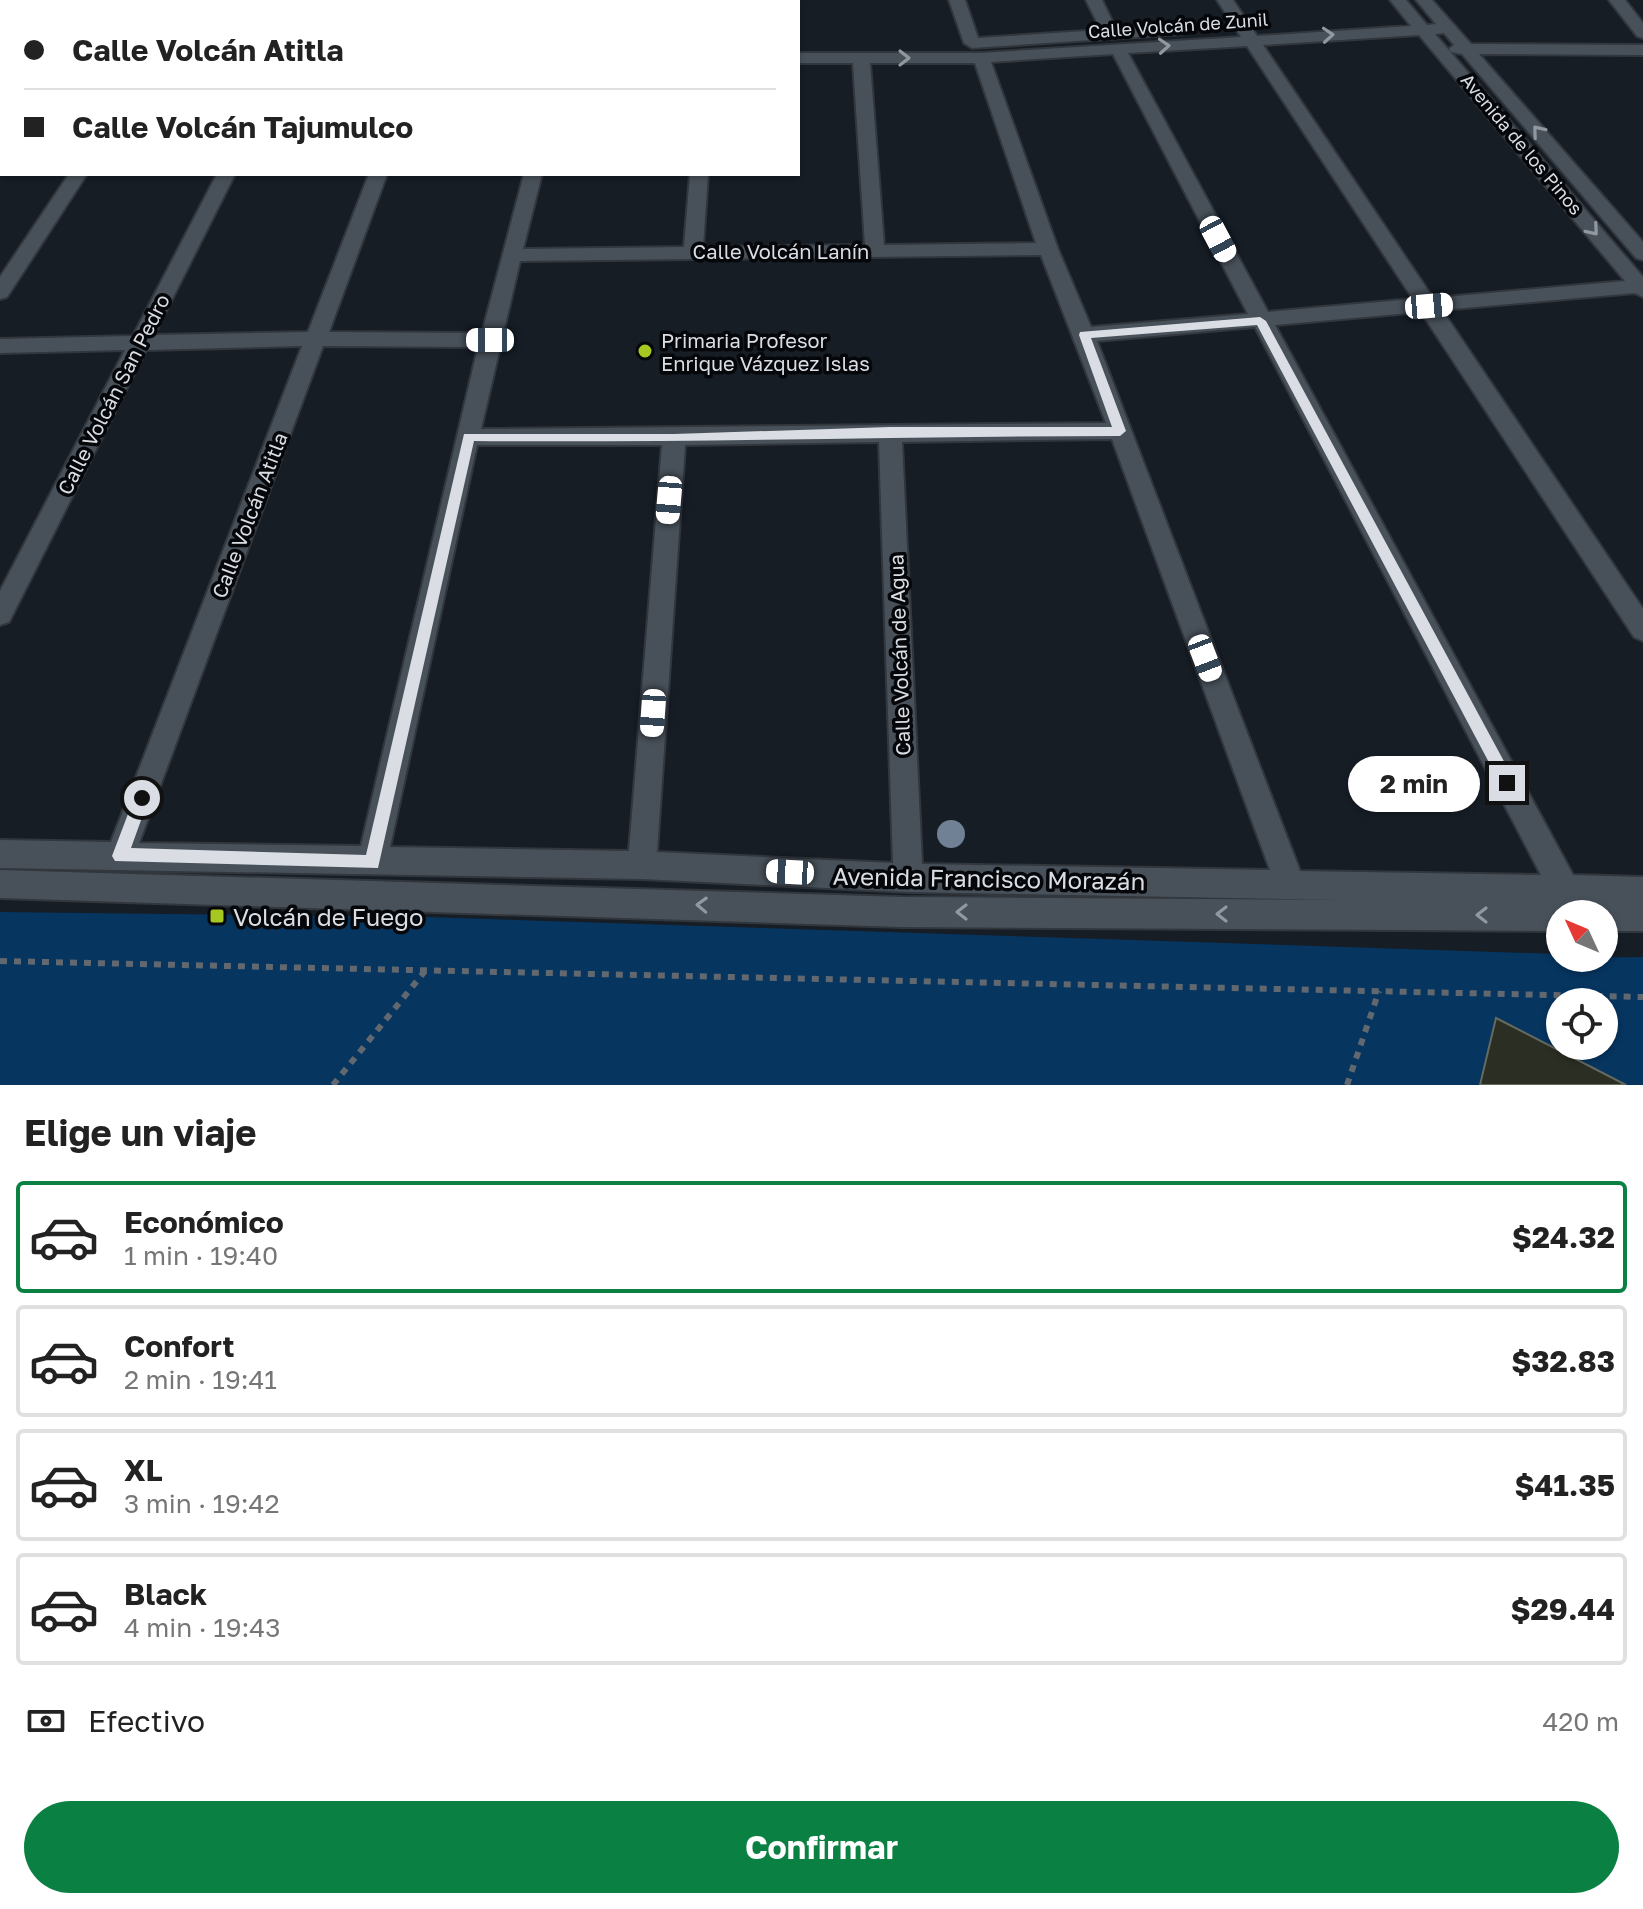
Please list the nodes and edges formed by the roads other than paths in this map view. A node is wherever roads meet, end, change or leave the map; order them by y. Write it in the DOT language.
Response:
graph roads {
  1 [pos="957,0"];
  2 [pos="1094,0"];
  3 [pos="1225,0"];
  4 [pos="1617,0"];
  5 [pos="1404,7"];
  6 [pos="1430,7"];
  7 [pos="1449,28"];
  8 [pos="1424,29"];
  9 [pos="1246,33"];
  10 [pos="1643,33"];
  11 [pos="1046,36"];
  12 [pos="1114,40"];
  13 [pos="800,44"];
  14 [pos="1467,48"];
  15 [pos="1443,49"];
  16 [pos="976,50"];
  17 [pos="1643,50"];
  18 [pos="1055,53"];
  19 [pos="800,58"];
  20 [pos="861,58"];
  21 [pos="77,176"];
  22 [pos="225,176"];
  23 [pos="377,176"];
  24 [pos="533,176"];
  25 [pos="699,176"];
  26 [pos="1048,249"];
  27 [pos="875,250"];
  28 [pos="693,251"];
  29 [pos="1643,254"];
  30 [pos="514,255"];
  31 [pos="1642,288"];
  32 [pos="0,292"];
  33 [pos="1429,306"];
  34 [pos="1260,321"];
  35 [pos="1084,335"];
  36 [pos="316,339"];
  37 [pos="490,340"];
  38 [pos="137,345"];
  39 [pos="0,346"];
  40 [pos="1120,431"];
  41 [pos="890,432"];
  42 [pos="469,437"];
  43 [pos="674,439"];
  44 [pos="0,615"];
  45 [pos="1643,630"];
  46 [pos="0,854"];
  47 [pos="120,856"];
  48 [pos="372,862"];
  49 [pos="642,865"];
  50 [pos="908,878"];
  51 [pos="0,884"];
  52 [pos="1290,884"];
  53 [pos="1643,891"];
  54 [pos="1561,900"];
  55 [pos="1588,900"];
  56 [pos="1546,903"];
  57 [pos="1546,904"];
  58 [pos="1618,916"];
  59 [pos="1643,916"];
  1 -- 16 [label="street"];
  2 -- 12 [label="street"];
  3 -- 9 [label="street"];
  4 -- 10 [label="street"];
  5 -- 6 [label="street, Calle Volcán de Zunil"];
  5 -- 8 [label="street, Avenida de los Pinos"];
  5 -- 9 [label="street, Calle Volcán de Zunil"];
  6 -- 7 [label="street, Avenida de los Pinos"];
  7 -- 8 [label="street, Calle Volcán de Zunil"];
  7 -- 14 [label="street, Avenida de los Pinos"];
  9 -- 8 [label="street, Calle Volcán de Zunil, one-way"];
  8 -- 15 [label="street, Avenida de los Pinos"];
  9 -- 12 [label="street, Calle Volcán de Zunil"];
  9 -- 33 [label="street"];
  11 -- 12 [label="street, Calle Volcán de Zunil"];
  11 -- 16 [label="street, Calle Volcán de Zunil"];
  11 -- 18 [label="street"];
  12 -- 18 [label="street, Calle Volcán de Zunil"];
  12 -- 34 [label="street"];
  13 -- 16 [label="street, Calle Volcán de Zunil"];
  14 -- 15 [label="street"];
  14 -- 17 [label="street"];
  29 -- 14 [label="street, Avenida de los Pinos, one-way"];
  15 -- 31 [label="street, Avenida de los Pinos, one-way"];
  16 -- 18 [label="street, Calle Volcán de Zunil"];
  20 -- 16 [label="street, Calle Volcán de Zunil, one-way"];
  16 -- 26 [label="street"];
  19 -- 20 [label="street, Calle Volcán de Zunil"];
  20 -- 27 [label="street"];
  21 -- 32 [label="street"];
  22 -- 38 [label="street, Calle Volcán San Pedro"];
  23 -- 36 [label="street, Calle Volcán Atitla"];
  24 -- 30 [label="street"];
  25 -- 28 [label="street"];
  26 -- 27 [label="street, Calle Volcán Lanín"];
  26 -- 35 [label="street"];
  27 -- 28 [label="street, Calle Volcán Lanín"];
  28 -- 30 [label="street, Calle Volcán Lanín"];
  30 -- 37 [label="street"];
  31 -- 33 [label="street"];
  33 -- 34 [label="street"];
  33 -- 45 [label="street"];
  34 -- 35 [label="street"];
  34 -- 54 [label="street"];
  35 -- 40 [label="street"];
  36 -- 37 [label="street"];
  36 -- 38 [label="street"];
  36 -- 47 [label="street, Calle Volcán Atitla"];
  37 -- 42 [label="street"];
  38 -- 39 [label="street"];
  38 -- 44 [label="street, Calle Volcán San Pedro"];
  40 -- 41 [label="street"];
  40 -- 52 [label="street"];
  41 -- 43 [label="street"];
  41 -- 50 [label="street, Calle Volcán de Agua"];
  42 -- 43 [label="street"];
  42 -- 48 [label="street"];
  43 -- 49 [label="street"];
  46 -- 47 [label="street, Avenida Francisco Morazán"];
  47 -- 48 [label="street, Avenida Francisco Morazán"];
  48 -- 49 [label="street, Avenida Francisco Morazán"];
  49 -- 50 [label="street, Avenida Francisco Morazán"];
  50 -- 52 [label="street, Avenida Francisco Morazán"];
  57 -- 51 [label="street, one-way"];
  52 -- 56 [label="street, Avenida Francisco Morazán"];
  53 -- 55 [label="street, Avenida Francisco Morazán"];
  58 -- 59 [label="street"];
}
